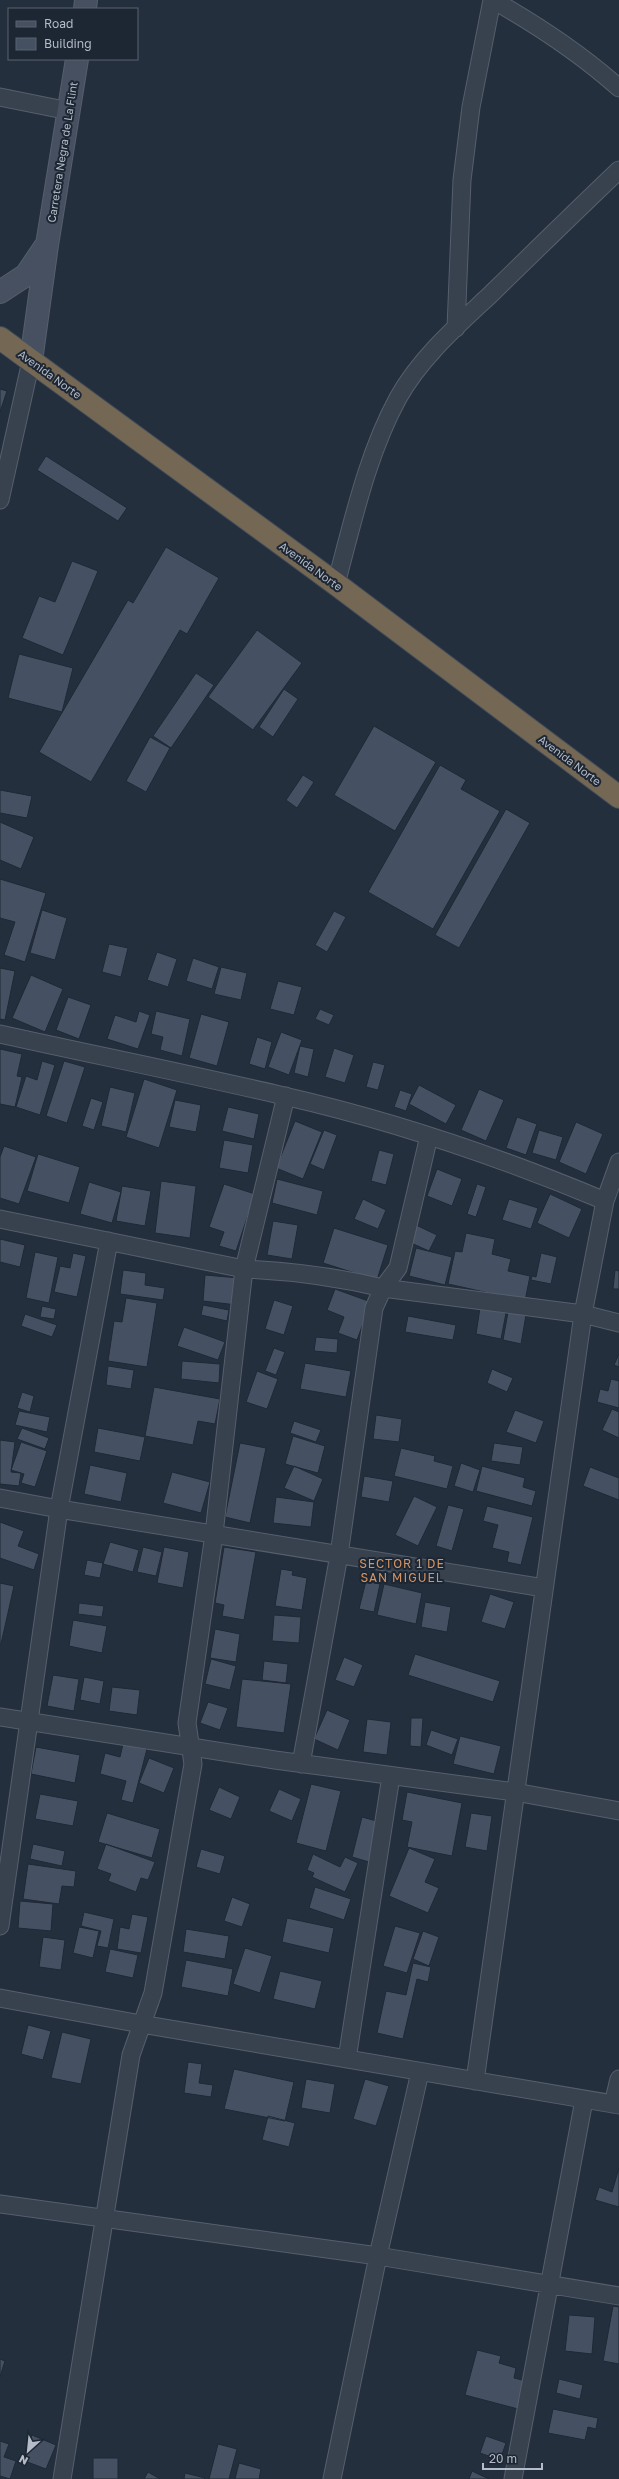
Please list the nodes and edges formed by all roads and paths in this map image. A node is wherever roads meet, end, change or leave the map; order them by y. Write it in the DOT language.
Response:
graph roads {
  1 [pos="492,0"];
  2 [pos="77,60"];
  3 [pos="619,88"];
  4 [pos="0,97"];
  5 [pos="69,111"];
  6 [pos="619,170"];
  7 [pos="47,245"];
  8 [pos="0,292"];
  9 [pos="456,328"];
  10 [pos="0,338"];
  11 [pos="31,361"];
  12 [pos="0,500"];
  13 [pos="336,584"];
  14 [pos="619,797"];
  15 [pos="0,1034"];
  16 [pos="286,1096"];
  17 [pos="429,1136"];
  18 [pos="619,1162"];
  19 [pos="605,1201"];
  20 [pos="0,1219"];
  21 [pos="109,1241"];
  22 [pos="244,1269"];
  23 [pos="383,1288"];
  24 [pos="583,1314"];
  25 [pos="619,1323"];
  26 [pos="0,1498"];
  27 [pos="59,1509"];
  28 [pos="214,1534"];
  29 [pos="339,1555"];
  30 [pos="544,1588"];
  31 [pos="0,1717"];
  32 [pos="28,1721"];
  33 [pos="190,1746"];
  34 [pos="301,1764"];
  35 [pos="391,1776"];
  36 [pos="515,1792"];
  37 [pos="619,1811"];
  38 [pos="0,1926"];
  39 [pos="0,1998"];
  40 [pos="141,2024"];
  41 [pos="347,2059"];
  42 [pos="420,2072"];
  43 [pos="619,2079"];
  44 [pos="475,2081"];
  45 [pos="584,2100"];
  46 [pos="616,2105"];
  47 [pos="0,2204"];
  48 [pos="104,2218"];
  49 [pos="378,2256"];
  50 [pos="548,2284"];
  51 [pos="619,2296"];
  52 [pos="62,2479"];
  53 [pos="332,2479"];
  54 [pos="513,2479"];
  1 -- 3 [label="street"];
  1 -- 9 [label="street"];
  2 -- 5 [label="main road, Carretera Negra de La Flint"];
  4 -- 5 [label="street"];
  5 -- 7 [label="main road, Carretera Negra de La Flint"];
  6 -- 9 [label="street"];
  7 -- 8 [label="main road, Carretera Negra de La Flint"];
  7 -- 11 [label="main road, Carretera Negra de La Flint"];
  9 -- 13 [label="street"];
  10 -- 11 [label="highway, Avenida Norte"];
  11 -- 12 [label="street"];
  11 -- 13 [label="highway, Avenida Norte"];
  13 -- 14 [label="highway, Avenida Norte"];
  15 -- 16 [label="street"];
  16 -- 17 [label="street"];
  16 -- 22 [label="street"];
  17 -- 19 [label="street"];
  17 -- 23 [label="street"];
  18 -- 19 [label="street"];
  19 -- 24 [label="street"];
  20 -- 21 [label="street"];
  21 -- 22 [label="street"];
  21 -- 27 [label="street"];
  22 -- 23 [label="street"];
  22 -- 28 [label="street"];
  23 -- 24 [label="street"];
  23 -- 29 [label="street"];
  24 -- 25 [label="street"];
  24 -- 30 [label="street"];
  26 -- 27 [label="street"];
  27 -- 28 [label="street"];
  27 -- 32 [label="street"];
  28 -- 29 [label="street"];
  28 -- 33 [label="street"];
  29 -- 30 [label="street"];
  29 -- 34 [label="street"];
  30 -- 36 [label="street"];
  31 -- 32 [label="street"];
  32 -- 33 [label="street"];
  32 -- 38 [label="street"];
  33 -- 34 [label="street"];
  33 -- 40 [label="street"];
  34 -- 35 [label="street"];
  35 -- 36 [label="street"];
  35 -- 41 [label="street"];
  36 -- 37 [label="street"];
  36 -- 44 [label="street"];
  39 -- 40 [label="street"];
  40 -- 41 [label="street"];
  40 -- 48 [label="street"];
  41 -- 42 [label="street"];
  42 -- 44 [label="street"];
  42 -- 49 [label="street"];
  43 -- 46 [label="street"];
  44 -- 45 [label="street"];
  45 -- 46 [label="street"];
  45 -- 50 [label="street"];
  47 -- 48 [label="street"];
  48 -- 49 [label="street"];
  48 -- 52 [label="street"];
  49 -- 50 [label="street"];
  49 -- 53 [label="street"];
  50 -- 51 [label="street"];
  50 -- 54 [label="street"];
}
